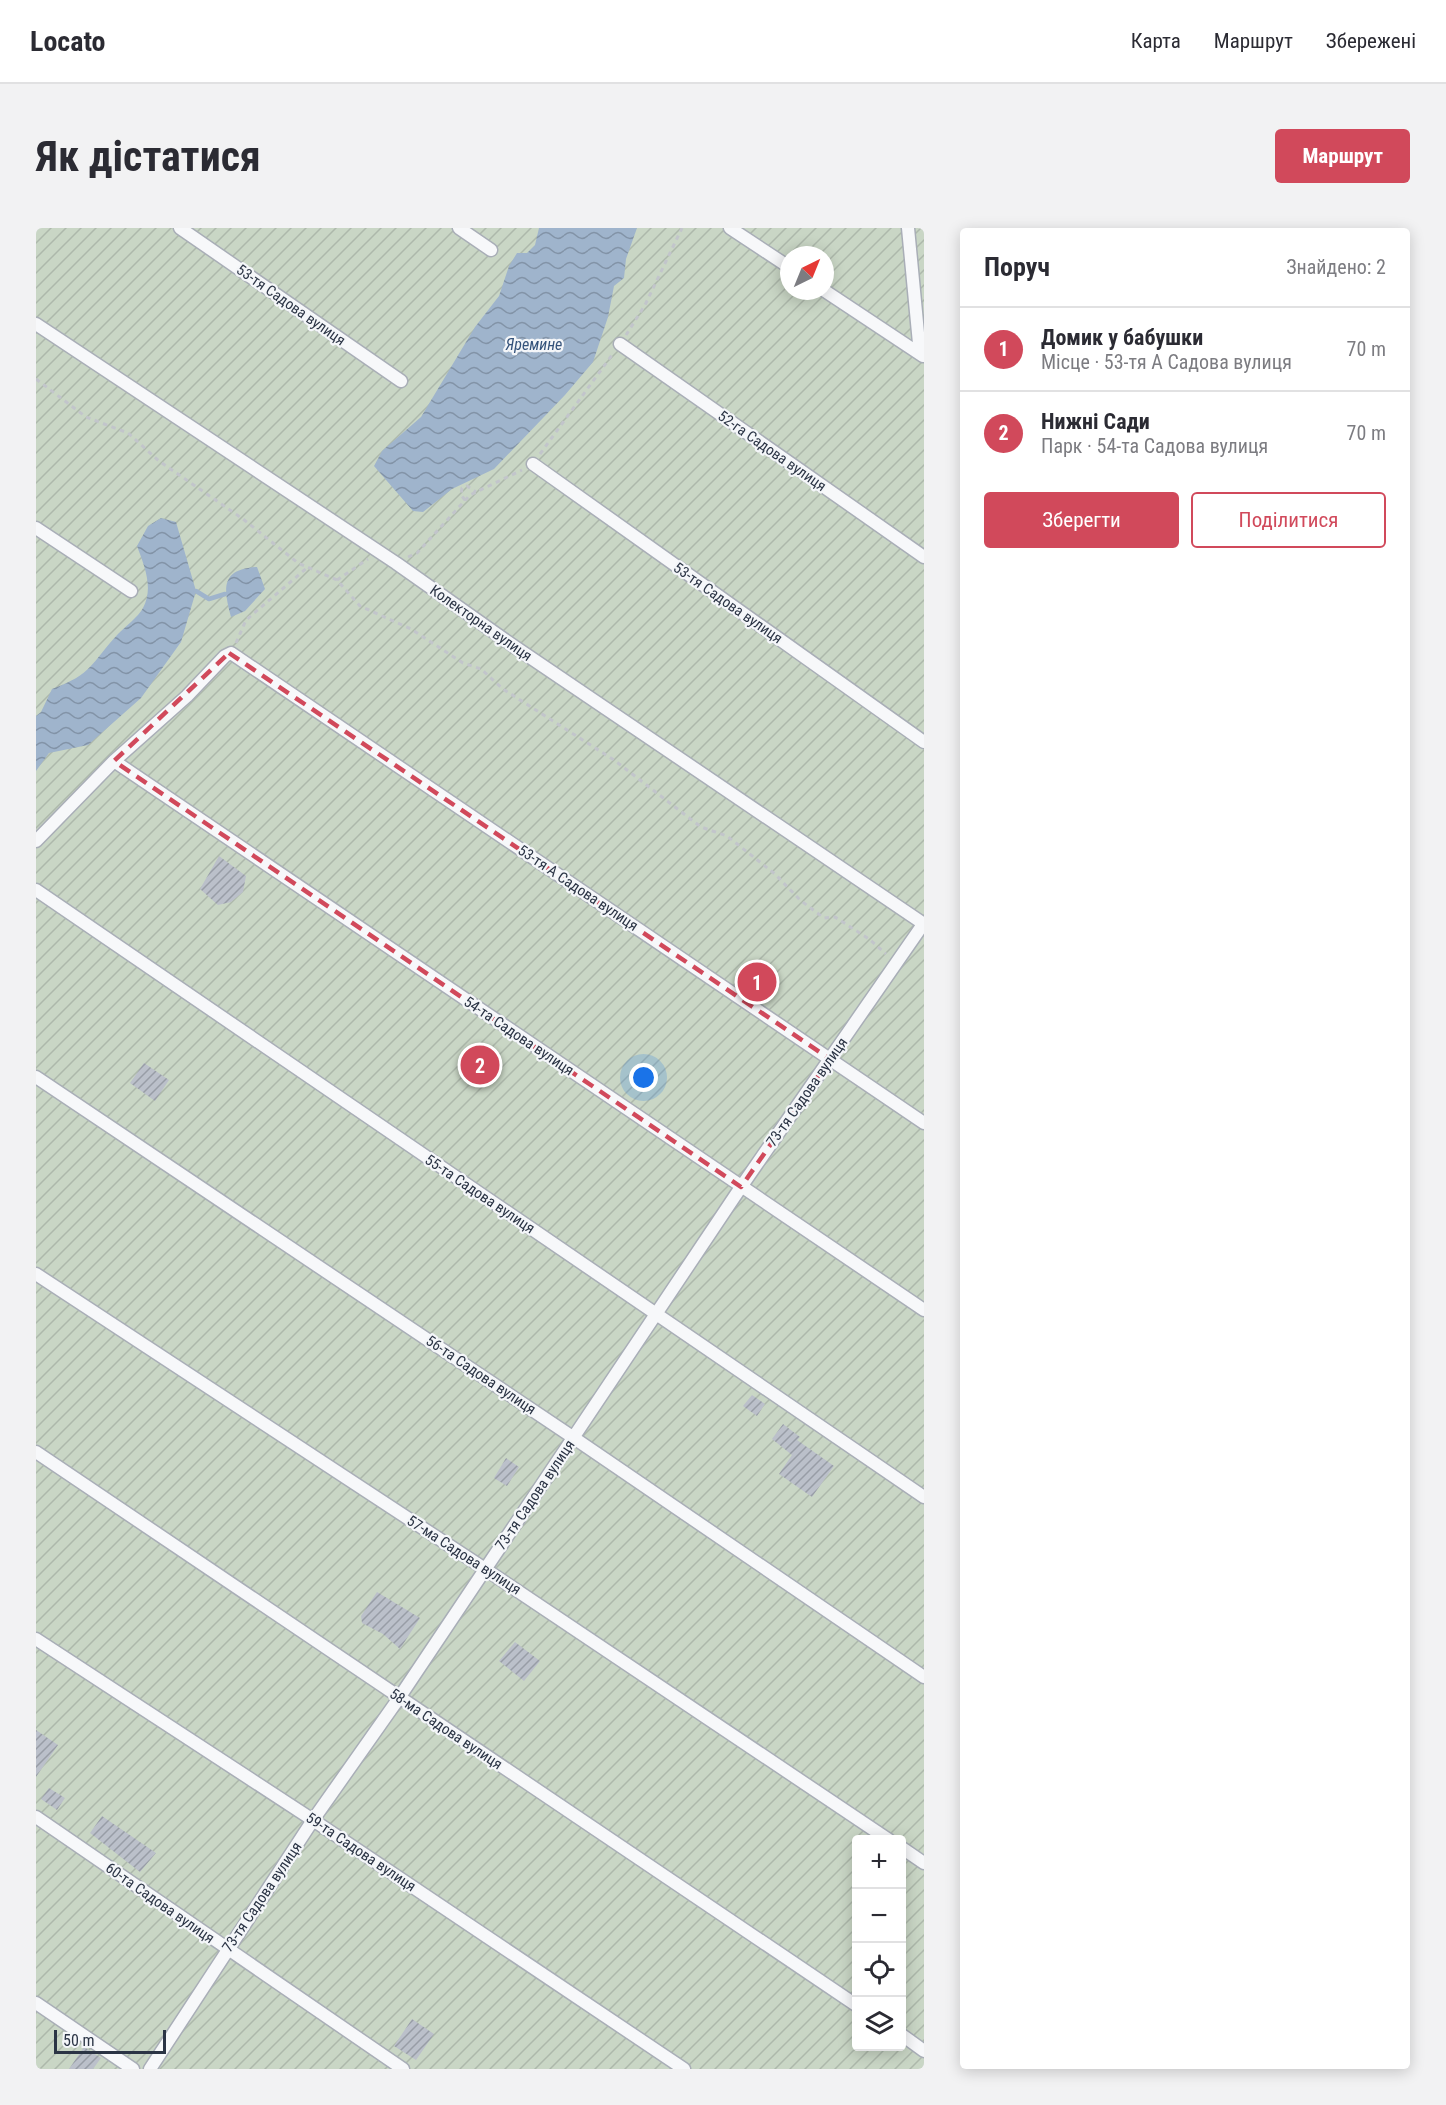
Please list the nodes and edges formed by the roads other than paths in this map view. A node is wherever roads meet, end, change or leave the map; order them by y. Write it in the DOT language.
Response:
graph roads {
  1 [pos="180,228"];
  2 [pos="459,228"];
  3 [pos="730,228"];
  4 [pos="908,228"];
  5 [pos="491,250"];
  6 [pos="780,261"];
  7 [pos="834,297"];
  8 [pos="36,324"];
  9 [pos="620,344"];
  10 [pos="922,356"];
  11 [pos="401,381"];
  12 [pos="533,464"];
  13 [pos="36,528"];
  14 [pos="924,557"];
  15 [pos="131,591"];
  16 [pos="924,742"];
  17 [pos="114,760"];
  18 [pos="36,841"];
  19 [pos="36,890"];
  20 [pos="924,923"];
  21 [pos="830,1059"];
  22 [pos="36,1077"];
  23 [pos="924,1123"];
  24 [pos="741,1187"];
  25 [pos="36,1274"];
  26 [pos="924,1310"];
  27 [pos="656,1315"];
  28 [pos="574,1438"];
  29 [pos="36,1452"];
  30 [pos="924,1497"];
  31 [pos="485,1569"];
  32 [pos="36,1639"];
  33 [pos="924,1677"];
  34 [pos="399,1698"];
  35 [pos="36,1817"];
  36 [pos="313,1820"];
  37 [pos="883,1835"];
  38 [pos="906,1851"];
  39 [pos="924,1863"];
  40 [pos="227,1950"];
  41 [pos="852,2002"];
  42 [pos="36,2003"];
  43 [pos="906,2039"];
  44 [pos="924,2050"];
  45 [pos="133,2069"];
  46 [pos="150,2069"];
  47 [pos="403,2069"];
  48 [pos="684,2069"];
  1 -- 11 [label="street, 53-тя Садова вулиця"];
  2 -- 5 [label="street"];
  3 -- 6 [label="street"];
  4 -- 10 [label="street"];
  7 -- 10 [label="street"];
  8 -- 20 [label="street, Колекторна вулиця"];
  9 -- 14 [label="street, 52-га Садова вулиця"];
  12 -- 16 [label="street, 53-тя Садова вулиця"];
  13 -- 15 [label="street"];
  17 -- 18 [label="street"];
  17 -- 21 [label="street, 53-тя А Садова вулиця"];
  17 -- 24 [label="street, 54-та Садова вулиця"];
  19 -- 27 [label="street, 55-та Садова вулиця"];
  20 -- 21 [label="street, 73-тя Садова вулиця"];
  21 -- 23 [label="street, 53-тя А Садова вулиця"];
  21 -- 24 [label="street, 73-тя Садова вулиця"];
  22 -- 28 [label="street, 56-та Садова вулиця"];
  24 -- 26 [label="street, 54-та Садова вулиця"];
  24 -- 27 [label="street, 73-тя Садова вулиця"];
  25 -- 31 [label="street, 57-ма Садова вулиця"];
  27 -- 28 [label="street, 73-тя Садова вулиця"];
  27 -- 30 [label="street, 55-та Садова вулиця"];
  28 -- 31 [label="street, 73-тя Садова вулиця"];
  28 -- 33 [label="street, 56-та Садова вулиця"];
  29 -- 34 [label="street, 58-ма Садова вулиця"];
  31 -- 34 [label="street, 73-тя Садова вулиця"];
  31 -- 37 [label="street, 57-ма Садова вулиця"];
  32 -- 36 [label="street, 59-та Садова вулиця"];
  34 -- 36 [label="street, 73-тя Садова вулиця"];
  34 -- 41 [label="street, 58-ма Садова вулиця"];
  35 -- 40 [label="street, 60-та Садова вулиця"];
  36 -- 40 [label="street, 73-тя Садова вулиця"];
  36 -- 48 [label="street, 59-та Садова вулиця"];
  38 -- 39 [label="street"];
  40 -- 46 [label="street, 73-тя Садова вулиця"];
  40 -- 47 [label="street, 60-та Садова вулиця"];
  42 -- 45 [label="street"];
  43 -- 44 [label="street"];
}
